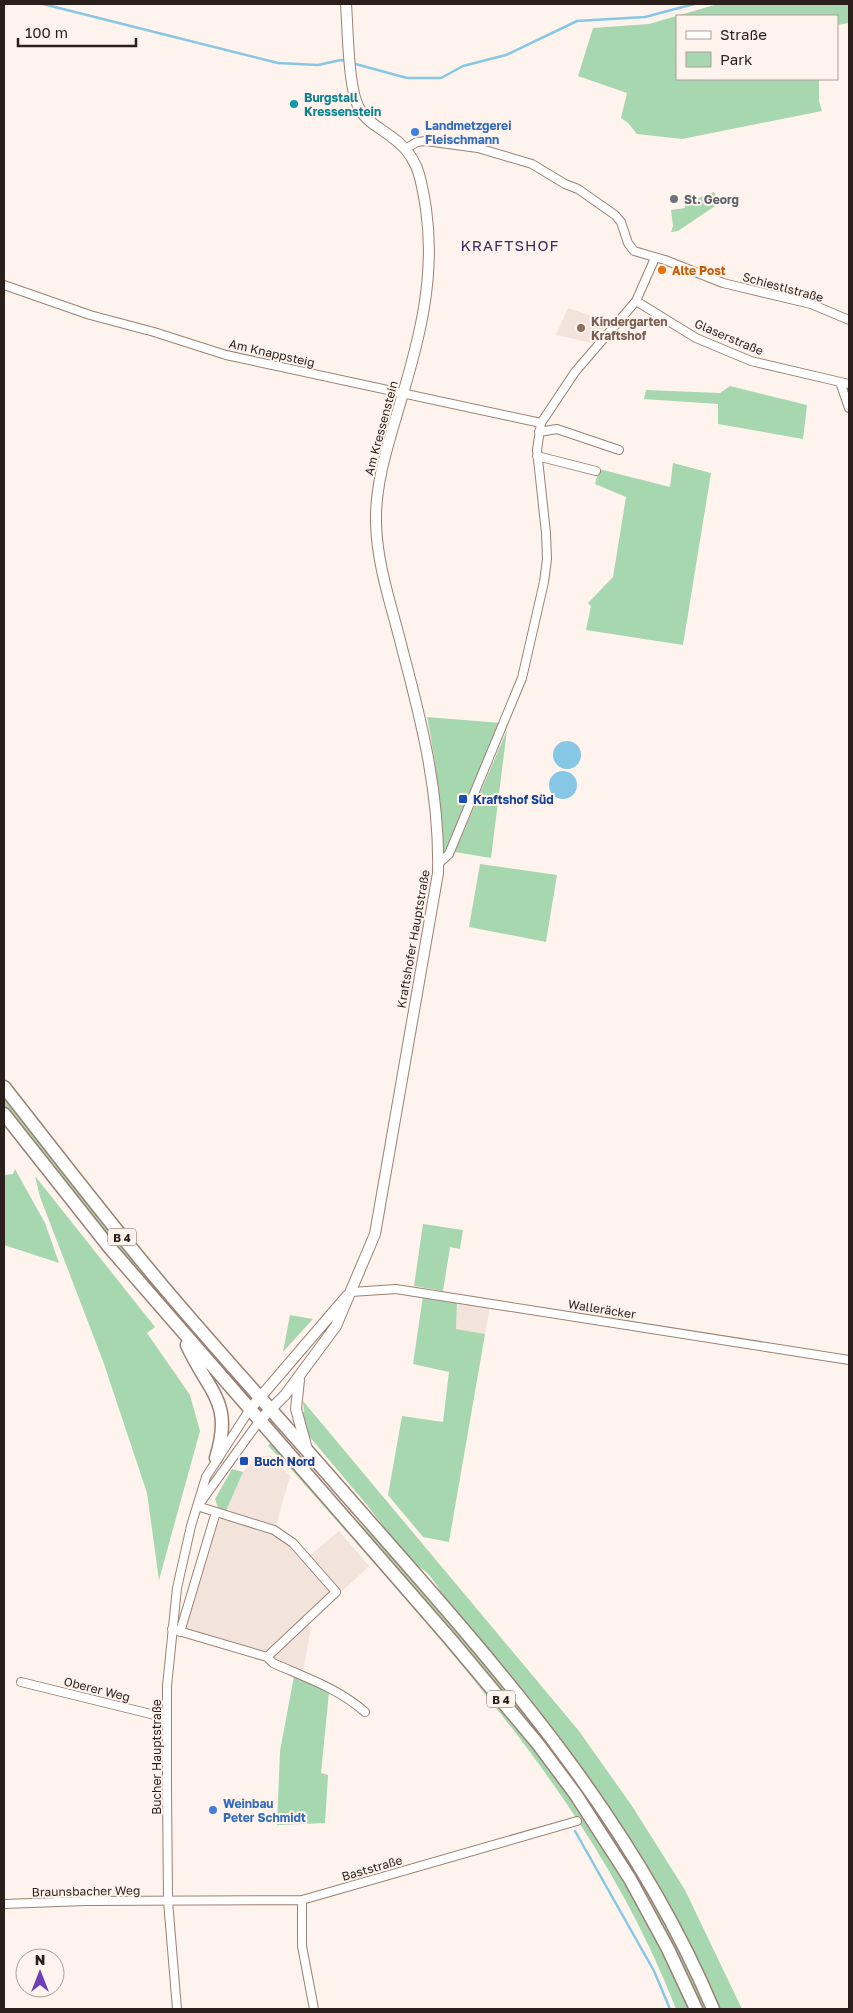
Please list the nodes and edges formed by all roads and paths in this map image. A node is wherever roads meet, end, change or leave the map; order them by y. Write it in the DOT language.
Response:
graph roads {
  1 [pos="346,4"];
  2 [pos="407,148"];
  3 [pos="654,258"];
  4 [pos="4,285"];
  5 [pos="636,301"];
  6 [pos="849,320"];
  7 [pos="840,382"];
  8 [pos="849,384"];
  9 [pos="403,393"];
  10 [pos="849,408"];
  11 [pos="541,423"];
  12 [pos="539,432"];
  13 [pos="619,450"];
  14 [pos="537,456"];
  15 [pos="596,471"];
  16 [pos="438,864"];
  17 [pos="4,1087"];
  18 [pos="4,1114"];
  19 [pos="351,1292"];
  20 [pos="179,1327"];
  21 [pos="849,1360"];
  22 [pos="301,1375"];
  23 [pos="260,1396"];
  24 [pos="250,1409"];
  25 [pos="271,1409"];
  26 [pos="260,1420"];
  27 [pos="307,1450"];
  28 [pos="216,1458"];
  29 [pos="197,1506"];
  30 [pos="216,1512"];
  31 [pos="172,1629"];
  32 [pos="180,1632"];
  33 [pos="267,1657"];
  34 [pos="21,1682"];
  35 [pos="365,1712"];
  36 [pos="167,1718"];
  37 [pos="576,1821"];
  38 [pos="302,1900"];
  39 [pos="168,1901"];
  40 [pos="4,1904"];
  41 [pos="177,2009"];
  42 [pos="314,2009"];
  43 [pos="696,2009"];
  44 [pos="713,2009"];
  1 -- 2 [label="street"];
  2 -- 3 [label="street"];
  2 -- 9 [label="street, Am Kressenstein"];
  3 -- 5 [label="street, Kraftshofer Hauptstraße"];
  3 -- 6 [label="street, Schiestlstraße"];
  4 -- 9 [label="street, Am Knappsteig"];
  5 -- 7 [label="street, Glaserstraße"];
  5 -- 11 [label="street, Kraftshofer Hauptstraße"];
  7 -- 8 [label="street, Glaserstraße"];
  7 -- 10 [label="street"];
  9 -- 11 [label="street, Am Knappsteig"];
  9 -- 16 [label="street, Am Kressenstein"];
  11 -- 12 [label="street, Kraftshofer Hauptstraße"];
  12 -- 13 [label="street"];
  12 -- 14 [label="street, Kraftshofer Hauptstraße"];
  14 -- 15 [label="street"];
  14 -- 16 [label="street, Kraftshofer Hauptstraße"];
  16 -- 19 [label="street, Kraftshofer Hauptstraße"];
  17 -- 23 [label="main road, B 4"];
  18 -- 20 [label="main road, B 4"];
  19 -- 21 [label="street, Walleräcker"];
  19 -- 22 [label="street, Kraftshofer Hauptstraße"];
  19 -- 23 [label="street, Kraftshofer Hauptstraße"];
  20 -- 24 [label="main road, B 4"];
  20 -- 28 [label="main road, B 4"];
  22 -- 25 [label="street, Kraftshofer Hauptstraße"];
  22 -- 27 [label="street"];
  23 -- 24 [label="street, Kraftshofer Hauptstraße"];
  23 -- 25 [label="main road, B 4"];
  24 -- 26 [label="main road, B 4"];
  24 -- 28 [label="street, Bucher Hauptstraße"];
  25 -- 26 [label="street, Kraftshofer Hauptstraße"];
  25 -- 27 [label="main road, B 4"];
  26 -- 29 [label="street, Bucher Hauptstraße"];
  26 -- 43 [label="main road, B 4"];
  27 -- 44 [label="main road, B 4"];
  28 -- 29 [label="street, Bucher Hauptstraße"];
  29 -- 30 [label="street"];
  29 -- 31 [label="street, Bucher Hauptstraße"];
  30 -- 32 [label="street"];
  30 -- 33 [label="street"];
  31 -- 32 [label="street"];
  31 -- 36 [label="street, Bucher Hauptstraße"];
  32 -- 33 [label="street"];
  33 -- 35 [label="street"];
  34 -- 36 [label="street, Oberer Weg"];
  36 -- 39 [label="street, Bucher Hauptstraße"];
  37 -- 38 [label="street, Baststraße"];
  38 -- 39 [label="street, Baststraße"];
  38 -- 42 [label="street"];
  39 -- 40 [label="street, Braunsbacher Weg"];
  39 -- 41 [label="street, Bucher Hauptstraße"];
}
